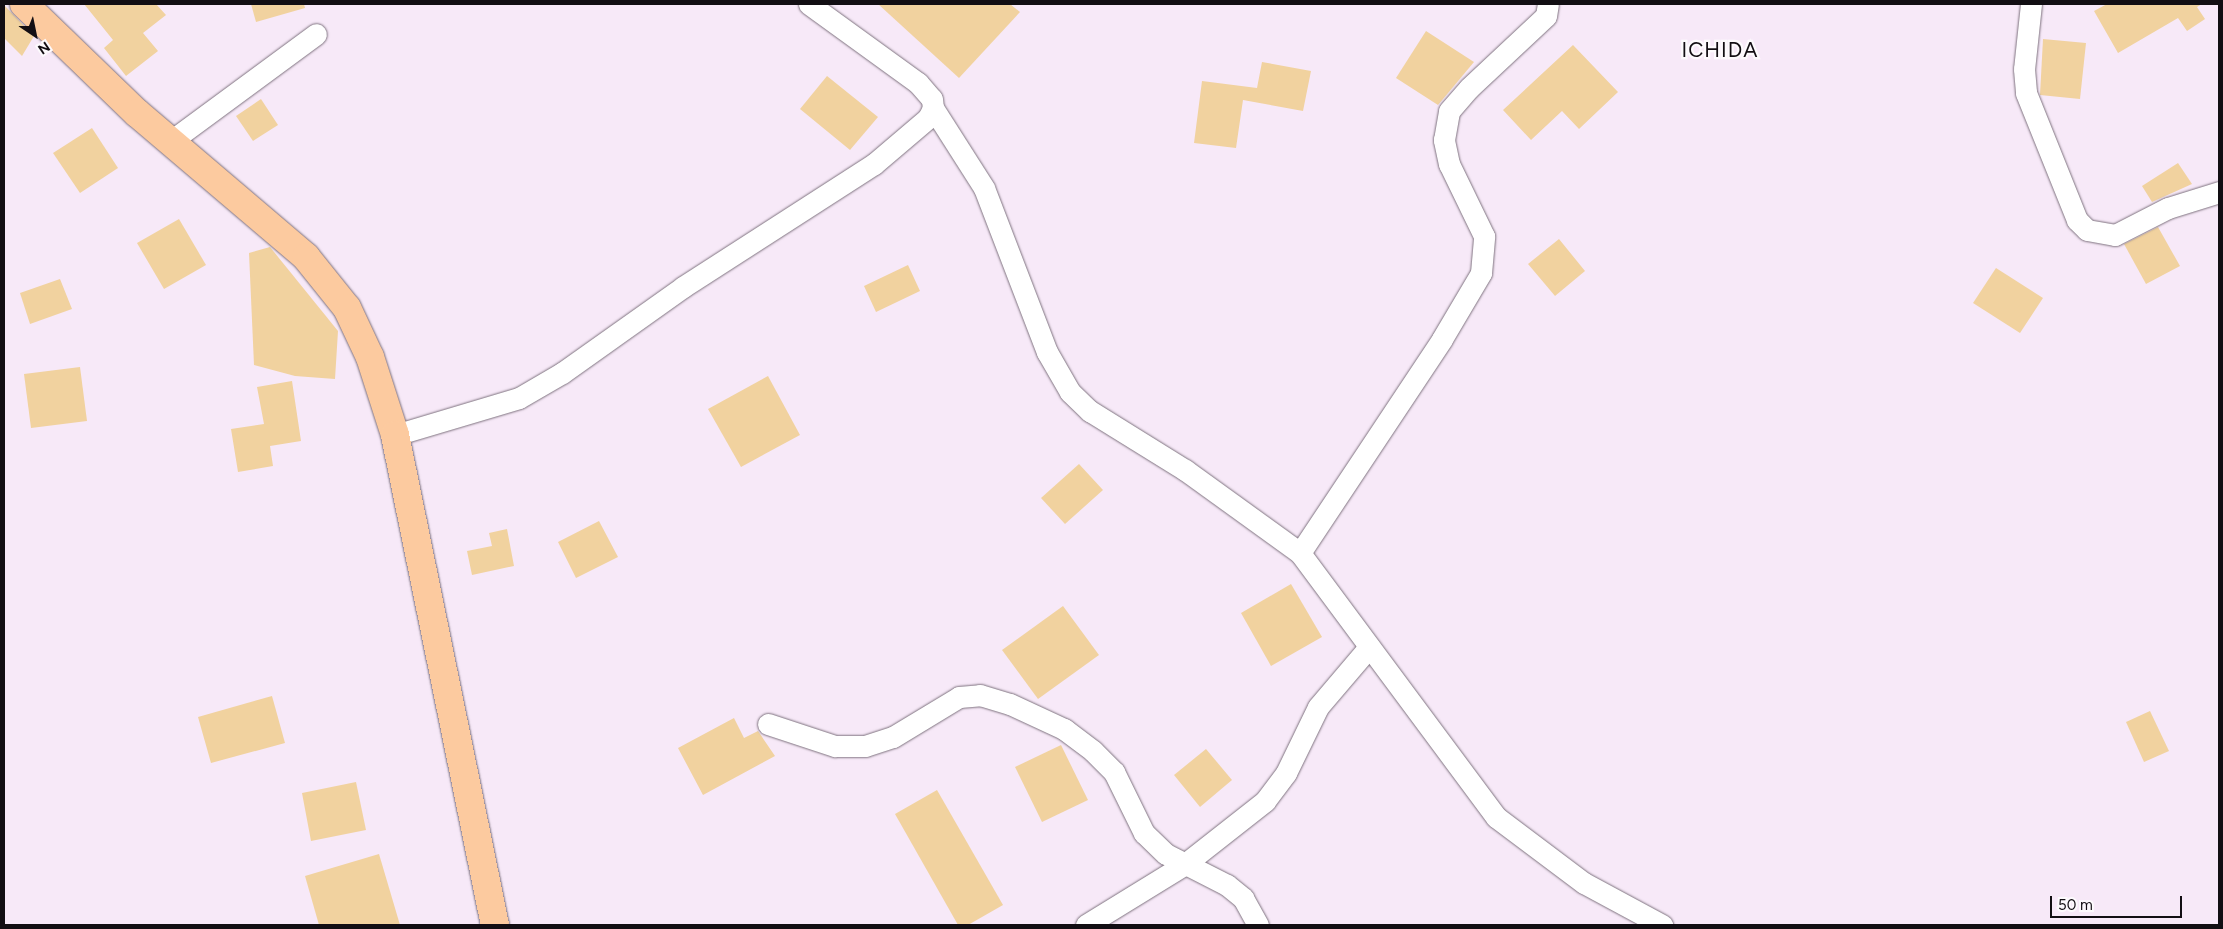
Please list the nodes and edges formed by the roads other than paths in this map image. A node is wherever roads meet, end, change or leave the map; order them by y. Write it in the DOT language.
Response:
graph roads {
  1 [pos="24,4"];
  2 [pos="809,4"];
  3 [pos="1548,4"];
  4 [pos="2031,4"];
  5 [pos="316,34"];
  6 [pos="934,108"];
  7 [pos="171,142"];
  8 [pos="2219,192"];
  9 [pos="395,435"];
  10 [pos="1300,553"];
  11 [pos="1369,647"];
  12 [pos="768,724"];
  13 [pos="1184,864"];
  14 [pos="495,925"];
  15 [pos="1086,925"];
  16 [pos="1258,925"];
  17 [pos="1662,925"];
  1 -- 7 [label="main road"];
  2 -- 6 [label="street"];
  3 -- 10 [label="street"];
  4 -- 8 [label="street"];
  5 -- 7 [label="street"];
  6 -- 9 [label="street"];
  6 -- 10 [label="street"];
  7 -- 9 [label="main road"];
  9 -- 14 [label="main road"];
  10 -- 11 [label="street"];
  11 -- 13 [label="street"];
  11 -- 17 [label="street"];
  12 -- 13 [label="street"];
  13 -- 15 [label="street"];
  13 -- 16 [label="street"];
}
